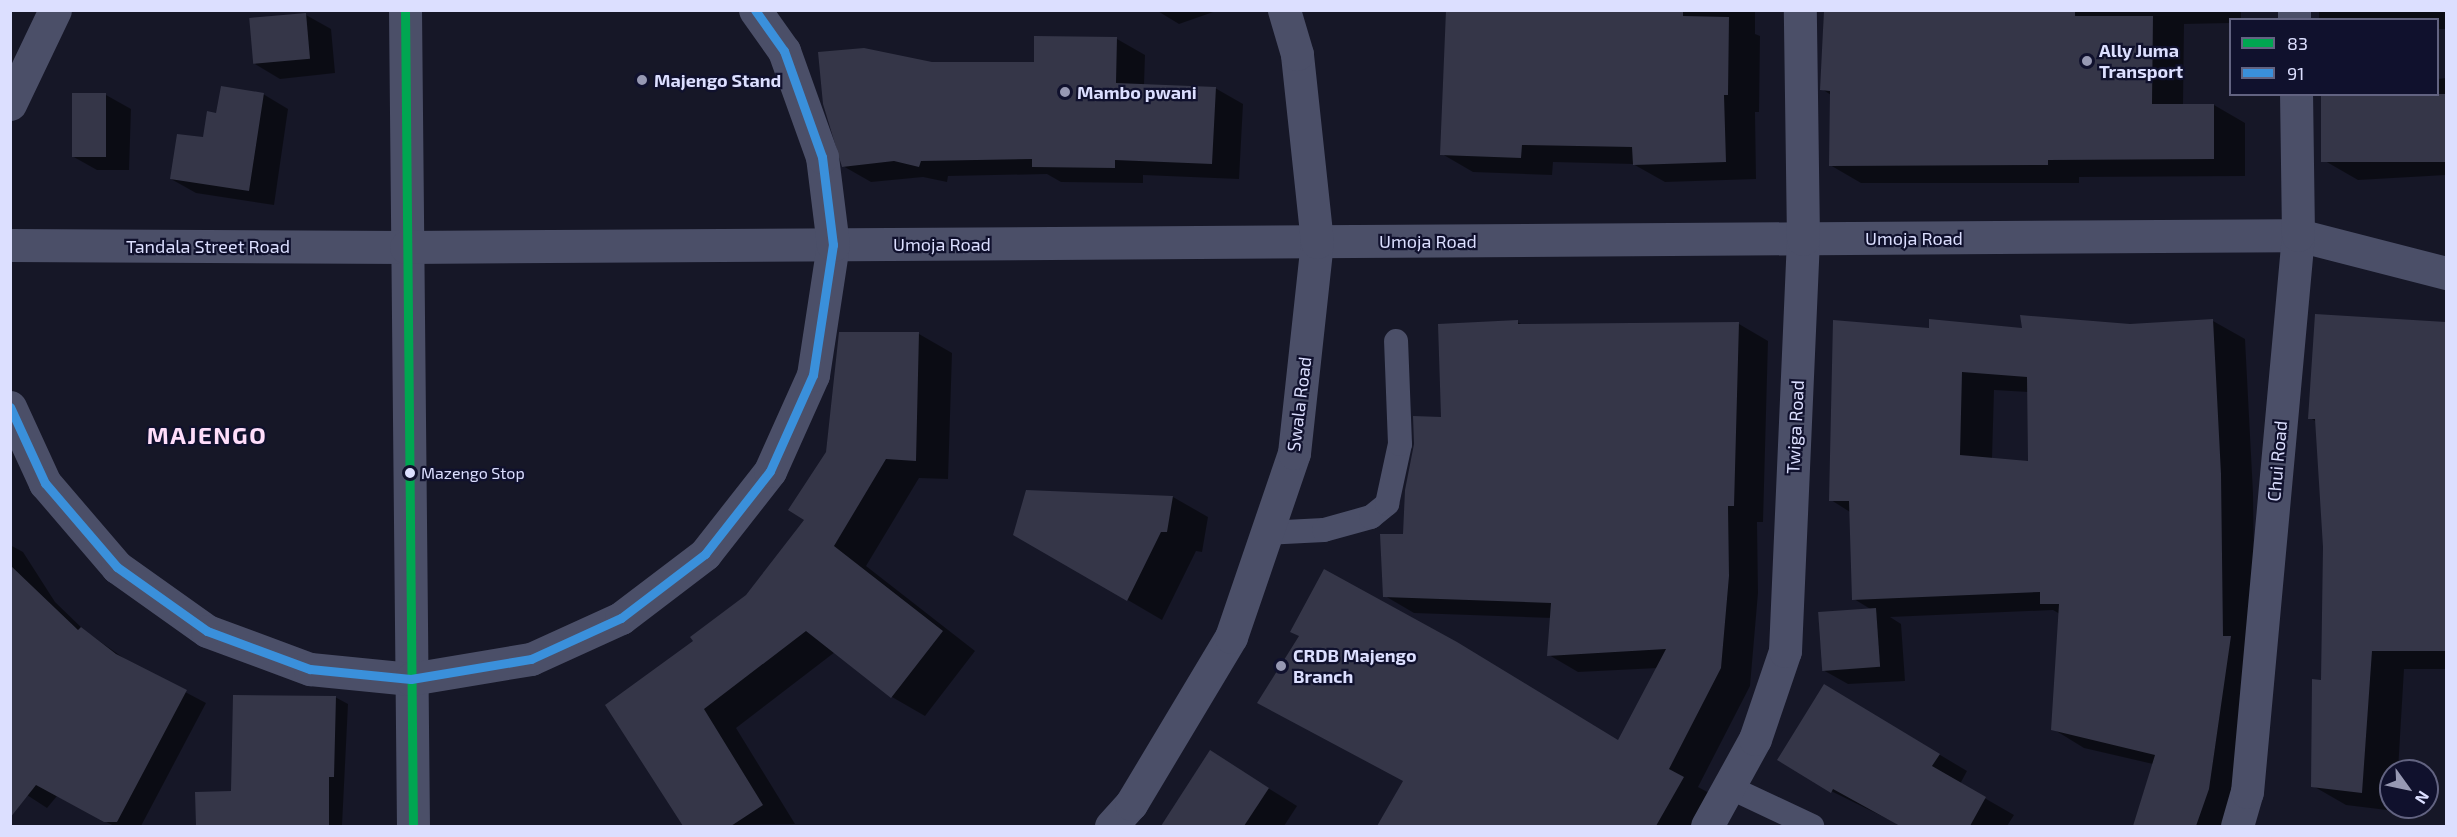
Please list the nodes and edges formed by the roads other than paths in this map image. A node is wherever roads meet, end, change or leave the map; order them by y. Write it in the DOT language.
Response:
graph roads {
  1 [pos="55,10"];
  2 [pos="405,10"];
  3 [pos="755,10"];
  4 [pos="1284,10"];
  5 [pos="1800,10"];
  6 [pos="2296,96"];
  7 [pos="10,104"];
  8 [pos="2298,236"];
  9 [pos="1803,239"];
  10 [pos="1317,242"];
  11 [pos="10,245"];
  12 [pos="832,245"];
  13 [pos="406,247"];
  14 [pos="2446,273"];
  15 [pos="1396,341"];
  16 [pos="10,407"];
  17 [pos="1267,533"];
  18 [pos="411,679"];
  19 [pos="1729,787"];
  20 [pos="413,826"];
  21 [pos="1111,826"];
  22 [pos="1707,826"];
  23 [pos="1812,826"];
  24 [pos="2237,826"];
  1 -- 7 [label="street"];
  2 -- 13 [label="street"];
  3 -- 12 [label="street"];
  4 -- 10 [label="street, Swala Road"];
  5 -- 9 [label="street, Twiga Road"];
  6 -- 8 [label="street, Chui Road"];
  8 -- 9 [label="street, Umoja Road"];
  8 -- 14 [label="street, Umoja Road"];
  8 -- 24 [label="street, Chui Road"];
  9 -- 10 [label="street, Umoja Road"];
  9 -- 19 [label="street, Twiga Road"];
  10 -- 12 [label="street, Umoja Road"];
  10 -- 17 [label="street, Swala Road"];
  11 -- 13 [label="street, Tandala Street Road"];
  12 -- 13 [label="street, Umoja Road"];
  12 -- 18 [label="street"];
  13 -- 18 [label="street"];
  15 -- 17 [label="lane"];
  16 -- 18 [label="street"];
  17 -- 21 [label="street, Swala Road"];
  18 -- 20 [label="street"];
  19 -- 22 [label="street, Twiga Road"];
  19 -- 23 [label="lane"];
}
